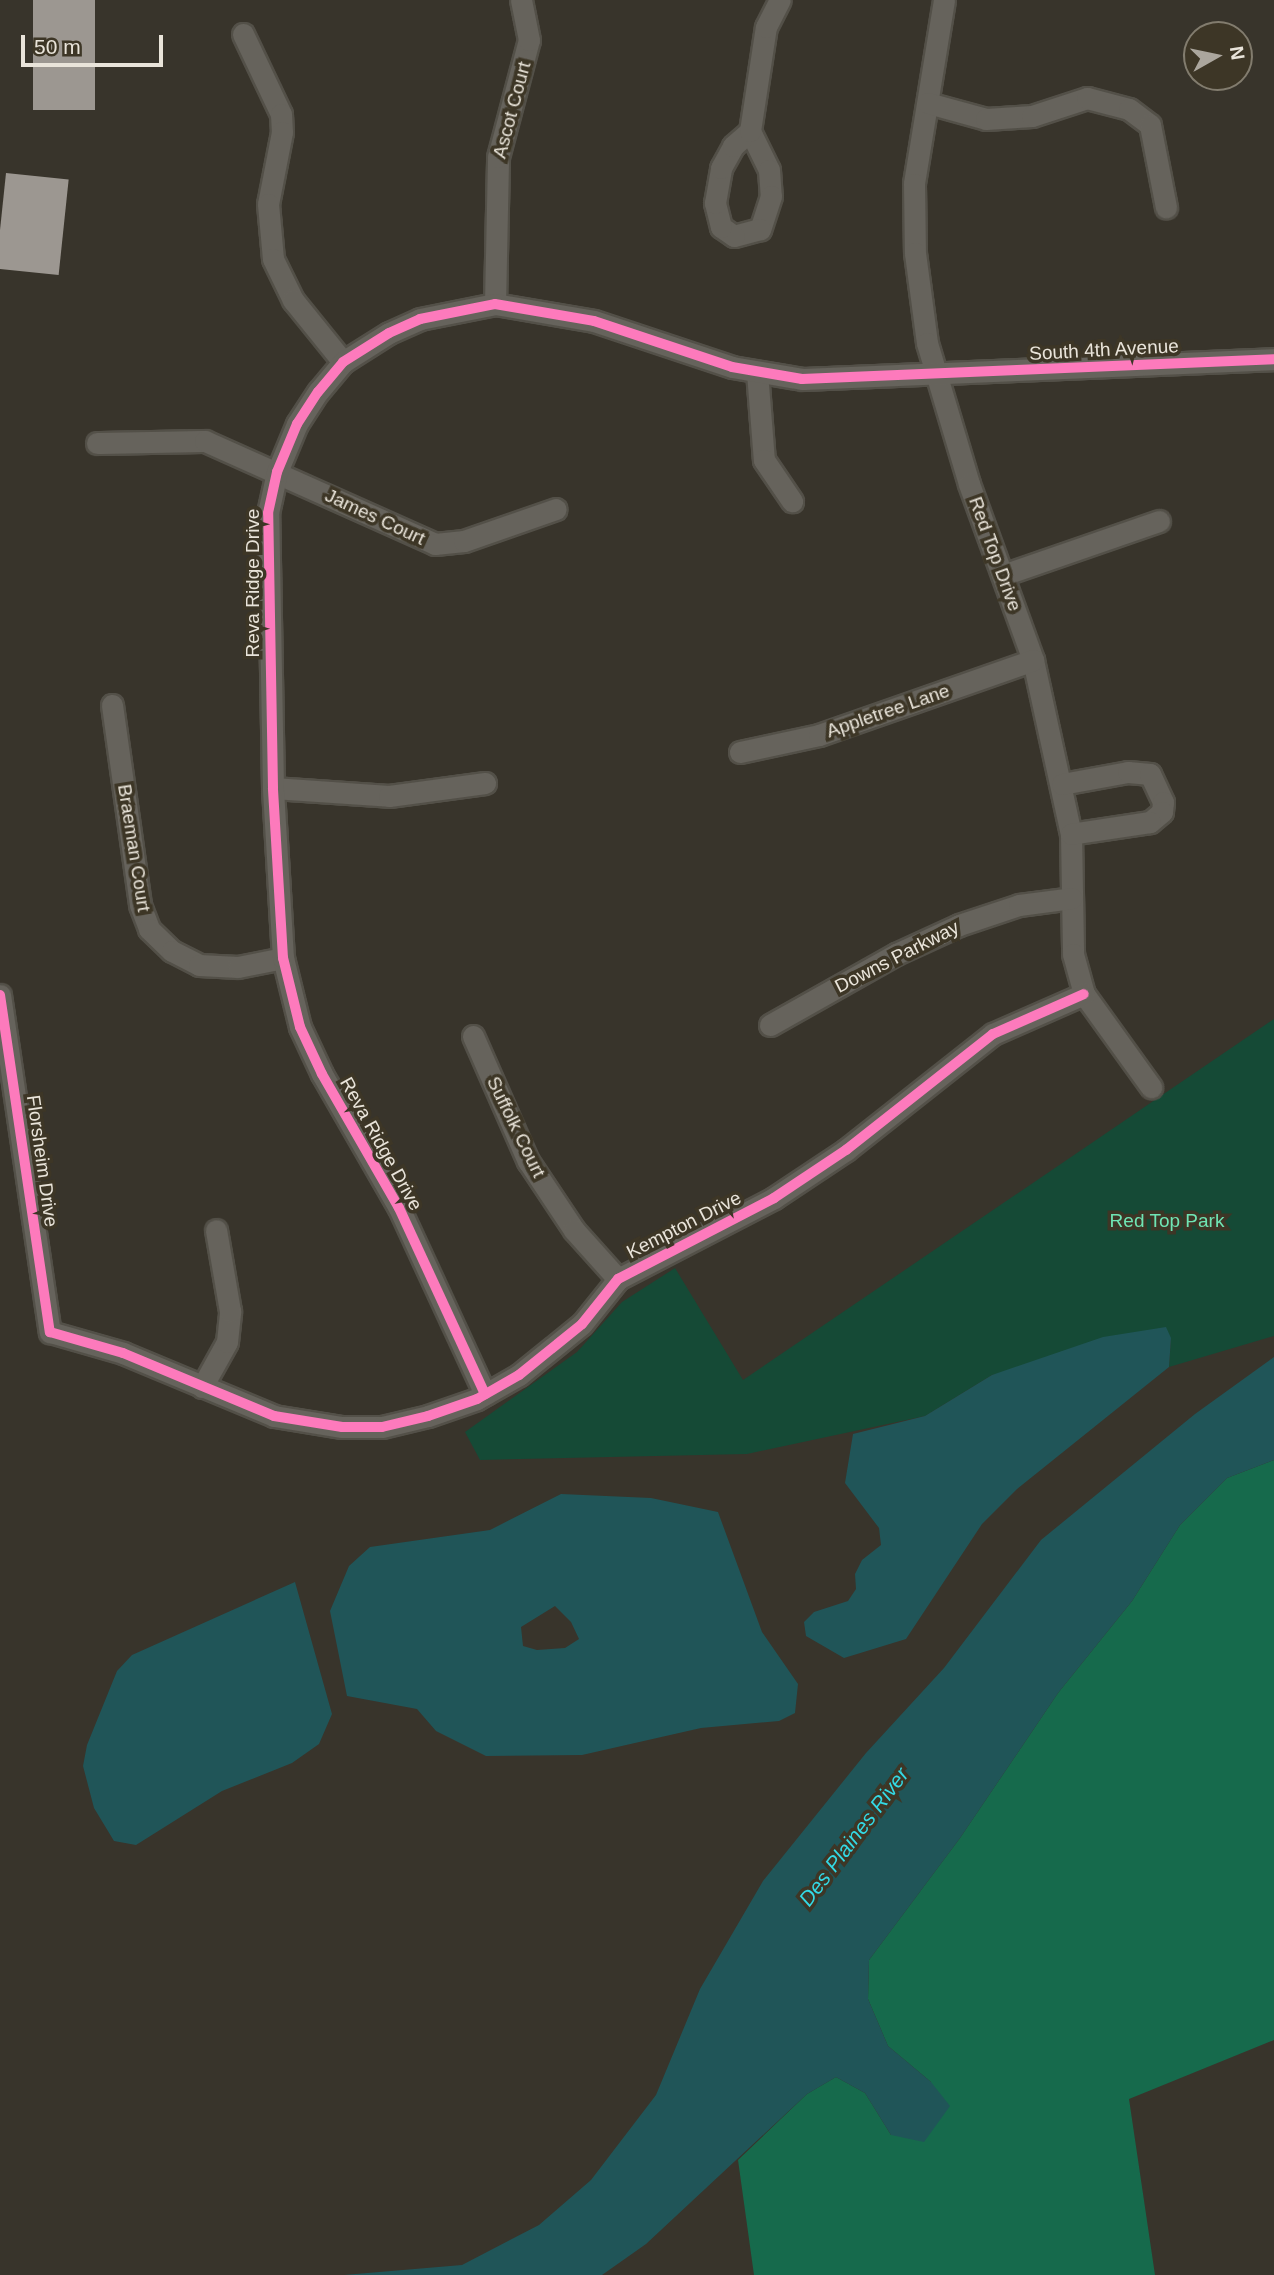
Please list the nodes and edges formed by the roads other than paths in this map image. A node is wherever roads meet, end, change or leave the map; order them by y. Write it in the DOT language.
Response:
graph roads {
  1 [pos="521,0"];
  2 [pos="780,0"];
  3 [pos="944,0"];
  4 [pos="243,34"];
  5 [pos="928,103"];
  6 [pos="750,131"];
  7 [pos="1166,207"];
  8 [pos="495,304"];
  9 [pos="1274,359"];
  10 [pos="343,362"];
  11 [pos="757,372"];
  12 [pos="936,375"];
  13 [pos="97,443"];
  14 [pos="277,472"];
  15 [pos="792,500"];
  16 [pos="556,509"];
  17 [pos="1159,521"];
  18 [pos="1003,575"];
  19 [pos="1033,660"];
  20 [pos="112,705"];
  21 [pos="740,752"];
  22 [pos="485,783"];
  23 [pos="1062,784"];
  24 [pos="273,788"];
  25 [pos="1071,834"];
  26 [pos="1072,898"];
  27 [pos="282,958"];
  28 [pos="1084,994"];
  29 [pos="0,995"];
  30 [pos="770,1025"];
  31 [pos="473,1036"];
  32 [pos="1151,1087"];
  33 [pos="216,1230"];
  34 [pos="618,1279"];
  35 [pos="50,1332"];
  36 [pos="202,1387"];
  37 [pos="485,1394"];
  1 -- 8 [label="street, Ascot Court"];
  2 -- 6 [label="street"];
  3 -- 5 [label="street, Red Top Drive"];
  4 -- 10 [label="street"];
  5 -- 7 [label="street"];
  5 -- 12 [label="street, Red Top Drive"];
  8 -- 10 [label="street, Reva Ridge Drive"];
  8 -- 11 [label="street, Reva Ridge Drive"];
  9 -- 12 [label="street, South 4th Avenue"];
  10 -- 14 [label="street, Reva Ridge Drive"];
  11 -- 12 [label="street, Reva Ridge Drive"];
  11 -- 15 [label="street"];
  12 -- 18 [label="street, Red Top Drive"];
  13 -- 14 [label="street, James Court"];
  14 -- 16 [label="street, James Court"];
  14 -- 24 [label="street, Reva Ridge Drive"];
  17 -- 18 [label="street"];
  18 -- 19 [label="street, Red Top Drive"];
  19 -- 21 [label="street, Appletree Lane"];
  19 -- 23 [label="street, Red Top Drive"];
  20 -- 27 [label="street, Braeman Court"];
  22 -- 24 [label="street"];
  23 -- 25 [label="street, Red Top Drive"];
  23 -- 25 [label="street"];
  24 -- 27 [label="street, Reva Ridge Drive"];
  25 -- 26 [label="street, Red Top Drive"];
  26 -- 28 [label="street, Red Top Drive"];
  26 -- 30 [label="street, Downs Parkway"];
  27 -- 37 [label="street, Reva Ridge Drive"];
  28 -- 32 [label="street, Red Top Drive"];
  28 -- 34 [label="street, Kempton Drive"];
  29 -- 35 [label="street, Florsheim Drive"];
  31 -- 34 [label="street, Suffolk Court"];
  33 -- 36 [label="street"];
  34 -- 37 [label="street, Kempton Drive"];
  35 -- 36 [label="street, Kempton Drive"];
  36 -- 37 [label="street, Kempton Drive"];
}
